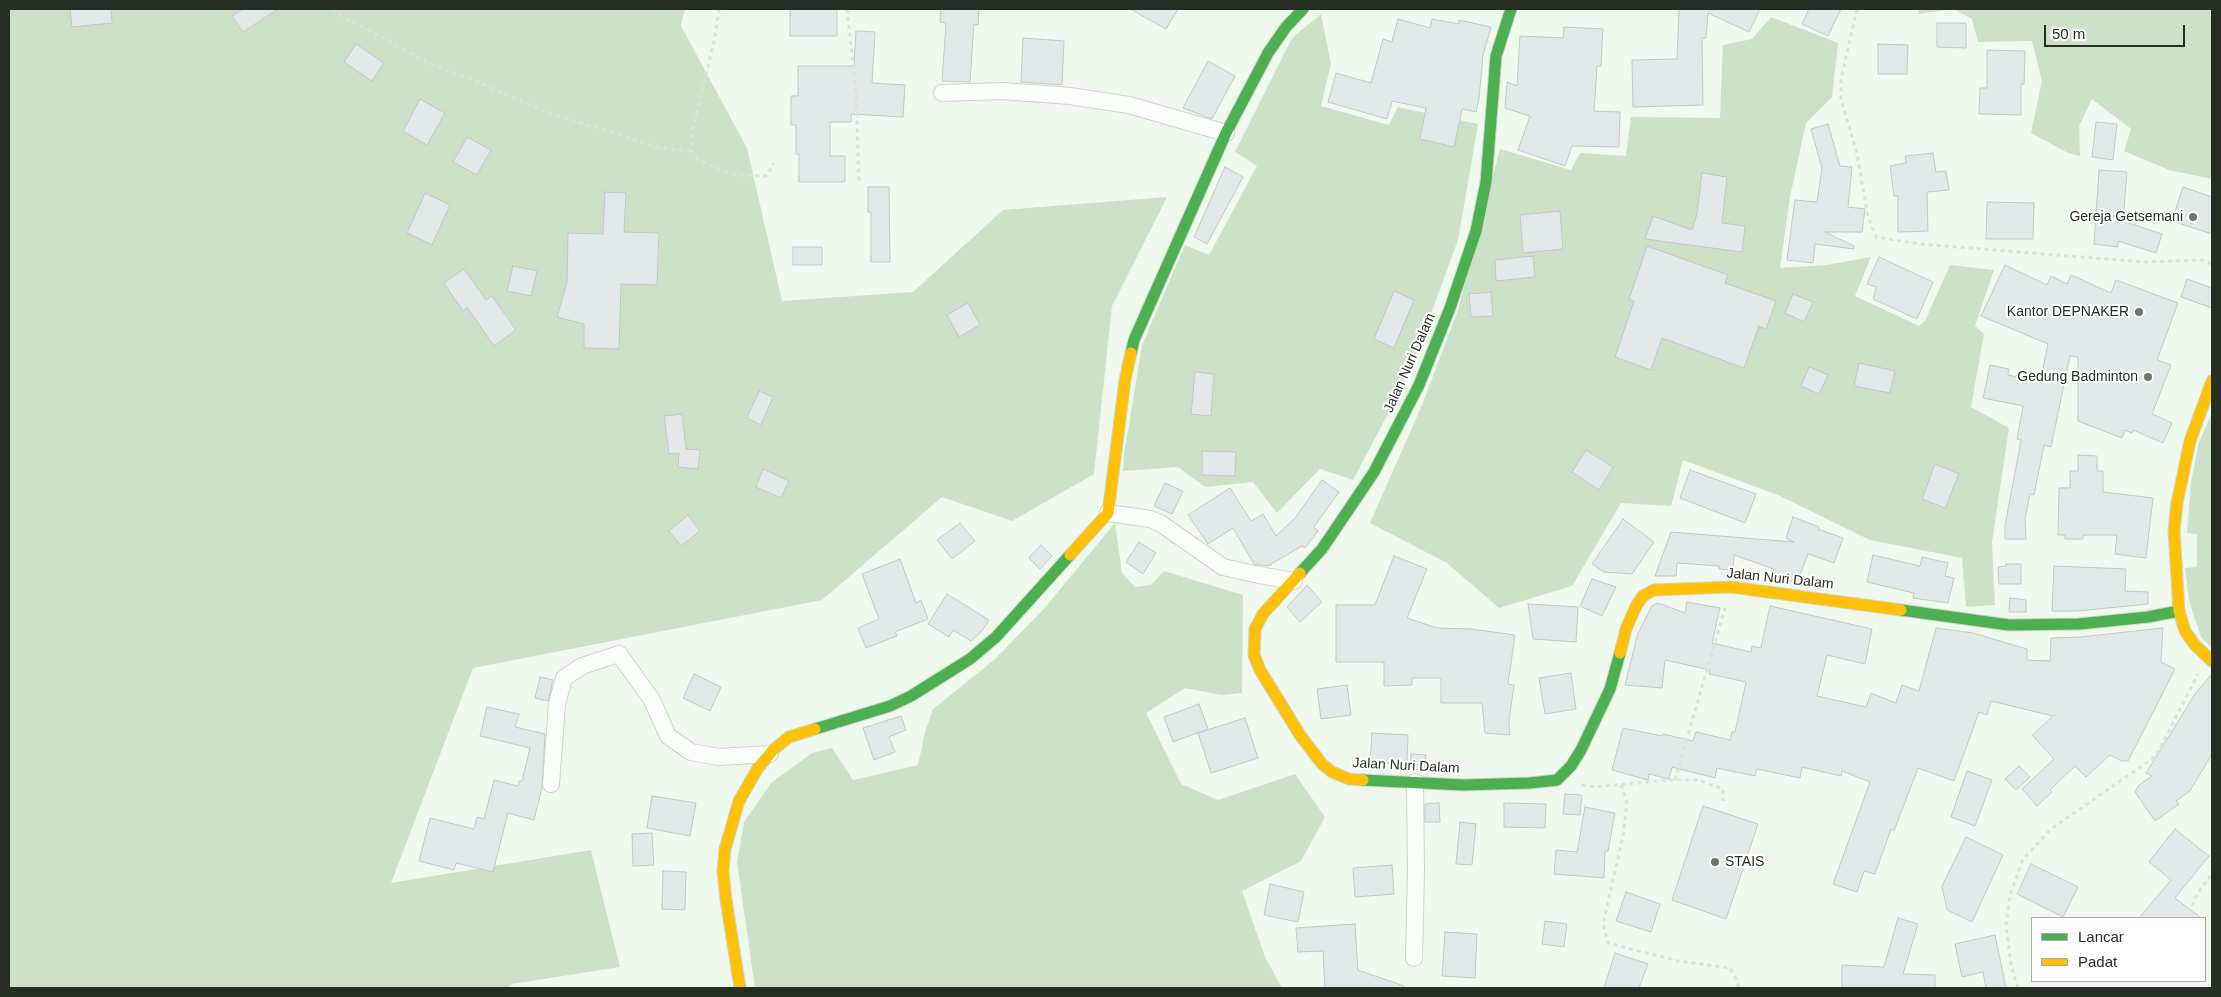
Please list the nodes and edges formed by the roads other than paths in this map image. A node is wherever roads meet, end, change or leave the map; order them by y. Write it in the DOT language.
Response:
graph roads {
  1 [pos="1303,9"];
  2 [pos="1511,9"];
  3 [pos="942,93"];
  4 [pos="1226,133"];
  5 [pos="2212,381"];
  6 [pos="1108,513"];
  7 [pos="1294,581"];
  8 [pos="2178,612"];
  9 [pos="2209,659"];
  10 [pos="770,754"];
  11 [pos="1415,782"];
  12 [pos="551,784"];
  13 [pos="1414,958"];
  14 [pos="740,988"];
  1 -- 4 [label="street"];
  2 -- 7 [label="street, Jalan Nuri Dalam"];
  3 -- 4 [label="street"];
  4 -- 6 [label="street"];
  5 -- 8 [label="street"];
  6 -- 7 [label="street"];
  6 -- 10 [label="street"];
  7 -- 11 [label="street, Jalan Nuri Dalam"];
  8 -- 9 [label="street"];
  8 -- 11 [label="street, Jalan Nuri Dalam"];
  10 -- 12 [label="street"];
  10 -- 14 [label="street"];
  11 -- 13 [label="street"];
}
